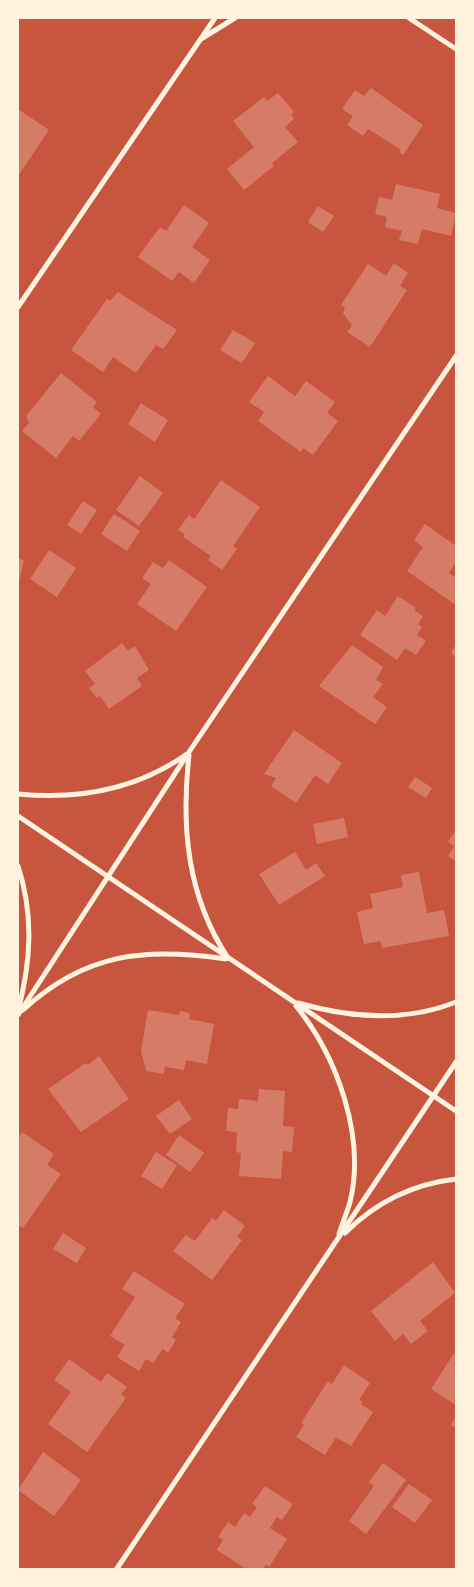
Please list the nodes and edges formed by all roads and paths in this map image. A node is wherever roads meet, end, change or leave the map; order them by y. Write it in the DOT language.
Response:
graph roads {
  1 [pos="215,18"];
  2 [pos="235,18"];
  3 [pos="409,18"];
  4 [pos="198,41"];
  5 [pos="456,51"];
  6 [pos="18,307"];
  7 [pos="456,356"];
  8 [pos="190,752"];
  9 [pos="18,794"];
  10 [pos="18,816"];
  11 [pos="18,866"];
  12 [pos="107,877"];
  13 [pos="229,960"];
  14 [pos="293,1002"];
  15 [pos="456,1002"];
  16 [pos="18,1015"];
  17 [pos="456,1062"];
  18 [pos="434,1096"];
  19 [pos="456,1111"];
  20 [pos="456,1179"];
  21 [pos="336,1242"];
  22 [pos="116,1570"];
  1 -- 4 [label="street"];
  2 -- 4 [label="street"];
  3 -- 5 [label="street"];
  4 -- 6 [label="street"];
  7 -- 8 [label="street"];
  8 -- 9 [label="street"];
  8 -- 12 [label="street"];
  8 -- 13 [label="street"];
  10 -- 12 [label="street"];
  11 -- 16 [label="street"];
  12 -- 13 [label="street"];
  12 -- 16 [label="street"];
  13 -- 14 [label="street"];
  13 -- 16 [label="street"];
  14 -- 15 [label="street"];
  14 -- 18 [label="street"];
  14 -- 21 [label="street"];
  17 -- 18 [label="street"];
  18 -- 19 [label="street"];
  18 -- 21 [label="street"];
  20 -- 21 [label="street"];
  21 -- 22 [label="street"];
}
